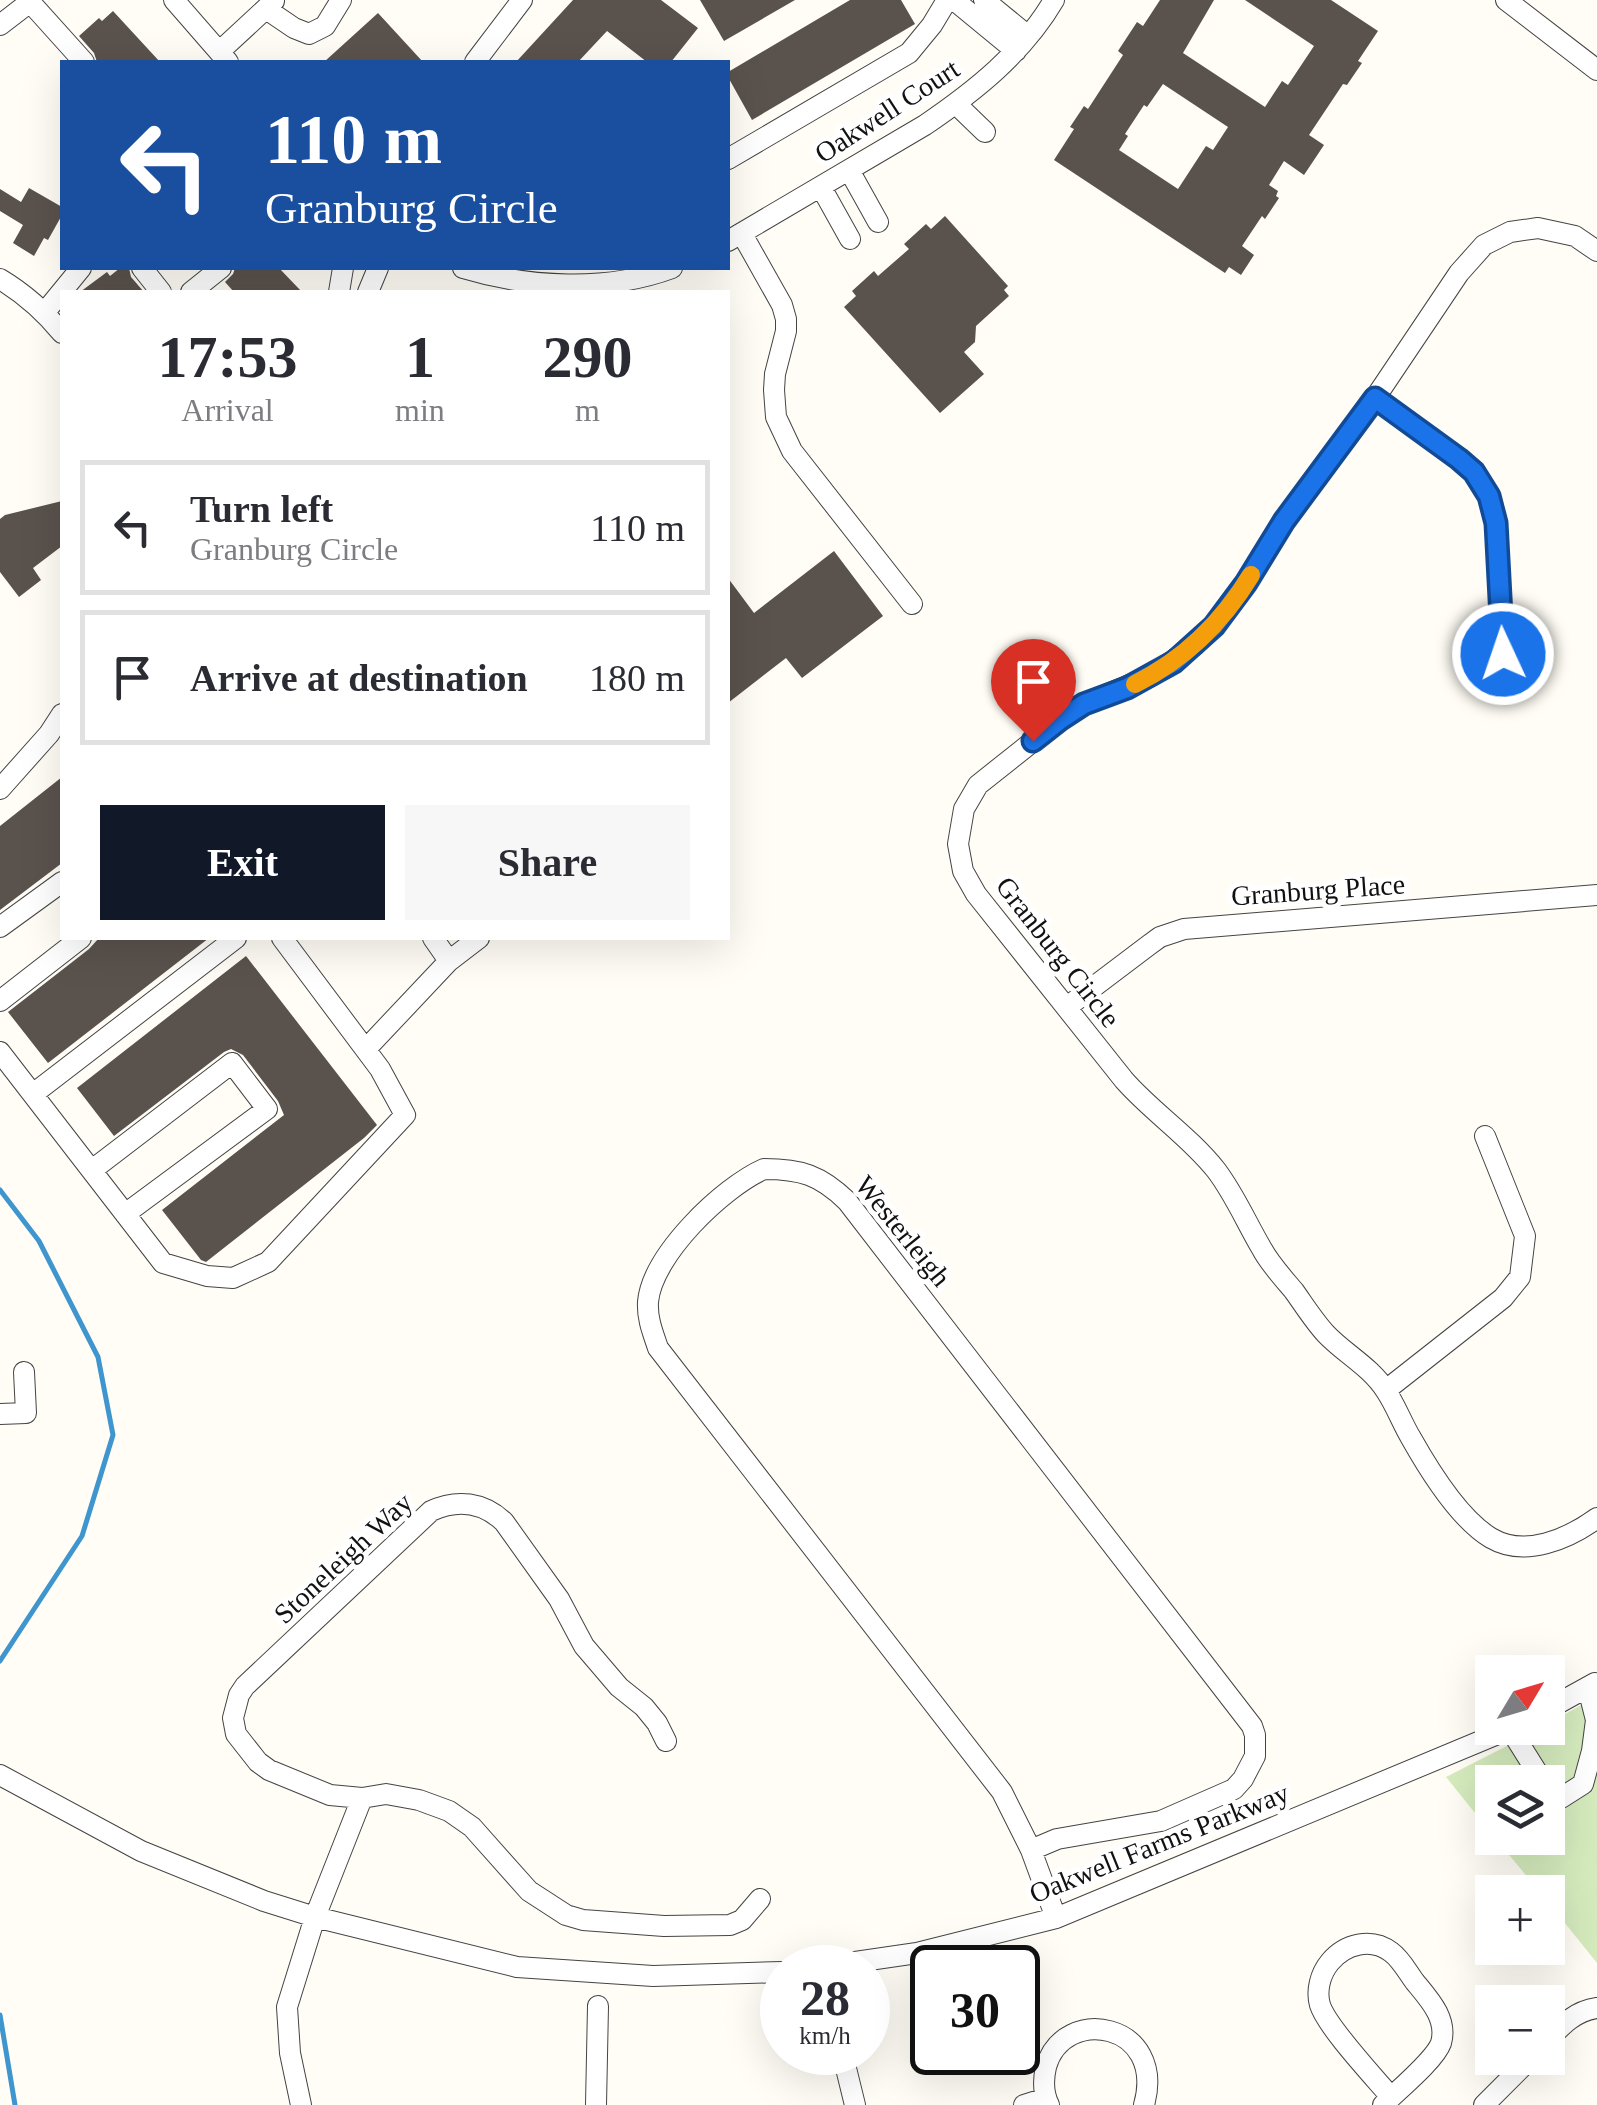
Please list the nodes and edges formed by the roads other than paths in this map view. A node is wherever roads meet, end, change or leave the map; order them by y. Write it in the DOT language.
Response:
graph roads {
  1 [pos="174,0"];
  2 [pos="341,0"];
  3 [pos="522,0"];
  4 [pos="950,0"];
  5 [pos="984,0"];
  6 [pos="1054,0"];
  7 [pos="1506,0"];
  8 [pos="271,5"];
  9 [pos="0,25"];
  10 [pos="1022,43"];
  11 [pos="224,57"];
  12 [pos="82,60"];
  13 [pos="477,60"];
  14 [pos="1597,70"];
  15 [pos="956,104"];
  16 [pos="985,132"];
  17 [pos="730,158"];
  18 [pos="849,170"];
  19 [pos="822,186"];
  20 [pos="878,222"];
  21 [pos="735,237"];
  22 [pos="850,239"];
  23 [pos="1597,250"];
  24 [pos="79,270"];
  25 [pos="144,270"];
  26 [pos="468,270"];
  27 [pos="667,270"];
  28 [pos="0,279"];
  29 [pos="504,286"];
  30 [pos="63,290"];
  31 [pos="159,290"];
  32 [pos="60,294"];
  33 [pos="45,312"];
  34 [pos="60,331"];
  35 [pos="1375,398"];
  36 [pos="912,604"];
  37 [pos="1503,654"];
  38 [pos="60,717"];
  39 [pos="0,789"];
  40 [pos="60,883"];
  41 [pos="1597,896"];
  42 [pos="0,927"];
  43 [pos="79,940"];
  44 [pos="233,940"];
  45 [pos="284,940"];
  46 [pos="434,940"];
  47 [pos="476,940"];
  48 [pos="449,961"];
  49 [pos="0,1000"];
  50 [pos="1067,1008"];
  51 [pos="366,1049"];
  52 [pos="0,1052"];
  53 [pos="33,1094"];
  54 [pos="1485,1136"];
  55 [pos="92,1170"];
  56 [pos="125,1214"];
  57 [pos="24,1372"];
  58 [pos="1386,1390"];
  59 [pos="0,1414"];
  60 [pos="1597,1518"];
  61 [pos="1592,1685"];
  62 [pos="1565,1700"];
  63 [pos="666,1741"];
  64 [pos="1475,1743"];
  65 [pos="0,1775"];
  66 [pos="1565,1796"];
  67 [pos="362,1798"];
  68 [pos="1031,1850"];
  69 [pos="760,1899"];
  70 [pos="315,1917"];
  71 [pos="1056,1918"];
  72 [pos="890,1957"];
  73 [pos="760,1973"];
  74 [pos="598,2006"];
  75 [pos="1597,2008"];
  76 [pos="1565,2023"];
  77 [pos="848,2075"];
  78 [pos="1513,2075"];
  79 [pos="1387,2101"];
  80 [pos="1047,2102"];
  81 [pos="301,2105"];
  82 [pos="596,2105"];
  83 [pos="855,2105"];
  84 [pos="1024,2105"];
  85 [pos="1144,2105"];
  86 [pos="1484,2105"];
  1 -- 11 [label="street"];
  2 -- 8 [label="street"];
  3 -- 13 [label="street"];
  4 -- 10 [label="street"];
  4 -- 17 [label="street"];
  5 -- 10 [label="street"];
  6 -- 10 [label="street, Oakwell Court"];
  7 -- 14 [label="street"];
  8 -- 11 [label="street"];
  9 -- 12 [label="street"];
  10 -- 15 [label="street, Oakwell Court"];
  15 -- 16 [label="street"];
  15 -- 18 [label="street, Oakwell Court"];
  18 -- 19 [label="street, Oakwell Court"];
  18 -- 20 [label="street"];
  19 -- 21 [label="street, Oakwell Court"];
  19 -- 22 [label="street"];
  21 -- 36 [label="street"];
  23 -- 35 [label="street, Granburg Circle"];
  24 -- 30 [label="street"];
  25 -- 31 [label="street"];
  26 -- 29 [label="street"];
  27 -- 29 [label="street"];
  28 -- 33 [label="street"];
  32 -- 33 [label="street"];
  33 -- 34 [label="street"];
  35 -- 37 [label="street"];
  35 -- 50 [label="street, Granburg Circle"];
  38 -- 39 [label="street"];
  40 -- 42 [label="street"];
  41 -- 50 [label="street, Granburg Place"];
  43 -- 49 [label="street"];
  44 -- 53 [label="street"];
  45 -- 51 [label="street"];
  46 -- 48 [label="street"];
  47 -- 48 [label="street"];
  48 -- 51 [label="street"];
  50 -- 58 [label="street, Granburg Circle"];
  51 -- 56 [label="street"];
  52 -- 53 [label="street"];
  53 -- 55 [label="street"];
  54 -- 58 [label="street"];
  55 -- 56 [label="street"];
  55 -- 56 [label="street"];
  57 -- 59 [label="street"];
  58 -- 60 [label="street, Granburg Circle"];
  61 -- 62 [label="street"];
  61 -- 66 [label="street"];
  63 -- 67 [label="street, Stoneleigh Way"];
  64 -- 71 [label="street, Oakwell Farms Parkway"];
  65 -- 70 [label="street"];
  67 -- 69 [label="street"];
  67 -- 70 [label="street"];
  68 -- 68 [label="street, Westerleigh"];
  68 -- 71 [label="street, Westerleigh"];
  70 -- 73 [label="street"];
  70 -- 81 [label="street"];
  71 -- 72 [label="street, Oakwell Farms Parkway"];
  74 -- 82 [label="street"];
  75 -- 76 [label="street"];
  77 -- 83 [label="street"];
  78 -- 86 [label="street"];
  79 -- 79 [label="street"];
  80 -- 84 [label="street"];
  80 -- 85 [label="street"];
}
